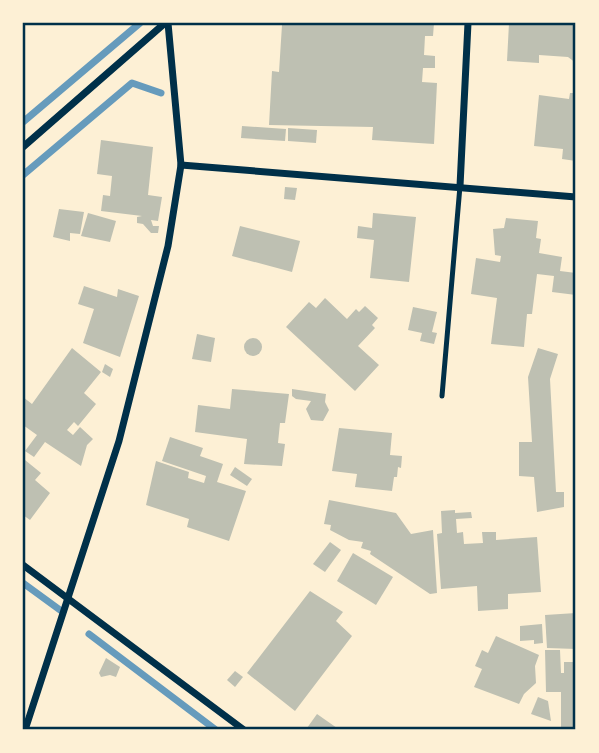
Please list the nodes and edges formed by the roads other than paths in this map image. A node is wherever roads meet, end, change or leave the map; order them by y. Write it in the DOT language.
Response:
graph roads {
  1 [pos="167,23"];
  2 [pos="468,23"];
  3 [pos="23,147"];
  4 [pos="181,164"];
  5 [pos="460,186"];
  6 [pos="576,197"];
  7 [pos="442,396"];
  8 [pos="23,565"];
  9 [pos="70,600"];
  10 [pos="25,730"];
  11 [pos="244,730"];
  1 -- 3 [label="street"];
  1 -- 4 [label="street"];
  2 -- 5 [label="street"];
  4 -- 5 [label="street"];
  4 -- 9 [label="street"];
  5 -- 6 [label="street"];
  5 -- 7 [label="lane"];
  8 -- 9 [label="street"];
  9 -- 10 [label="street"];
  9 -- 11 [label="street"];
}
